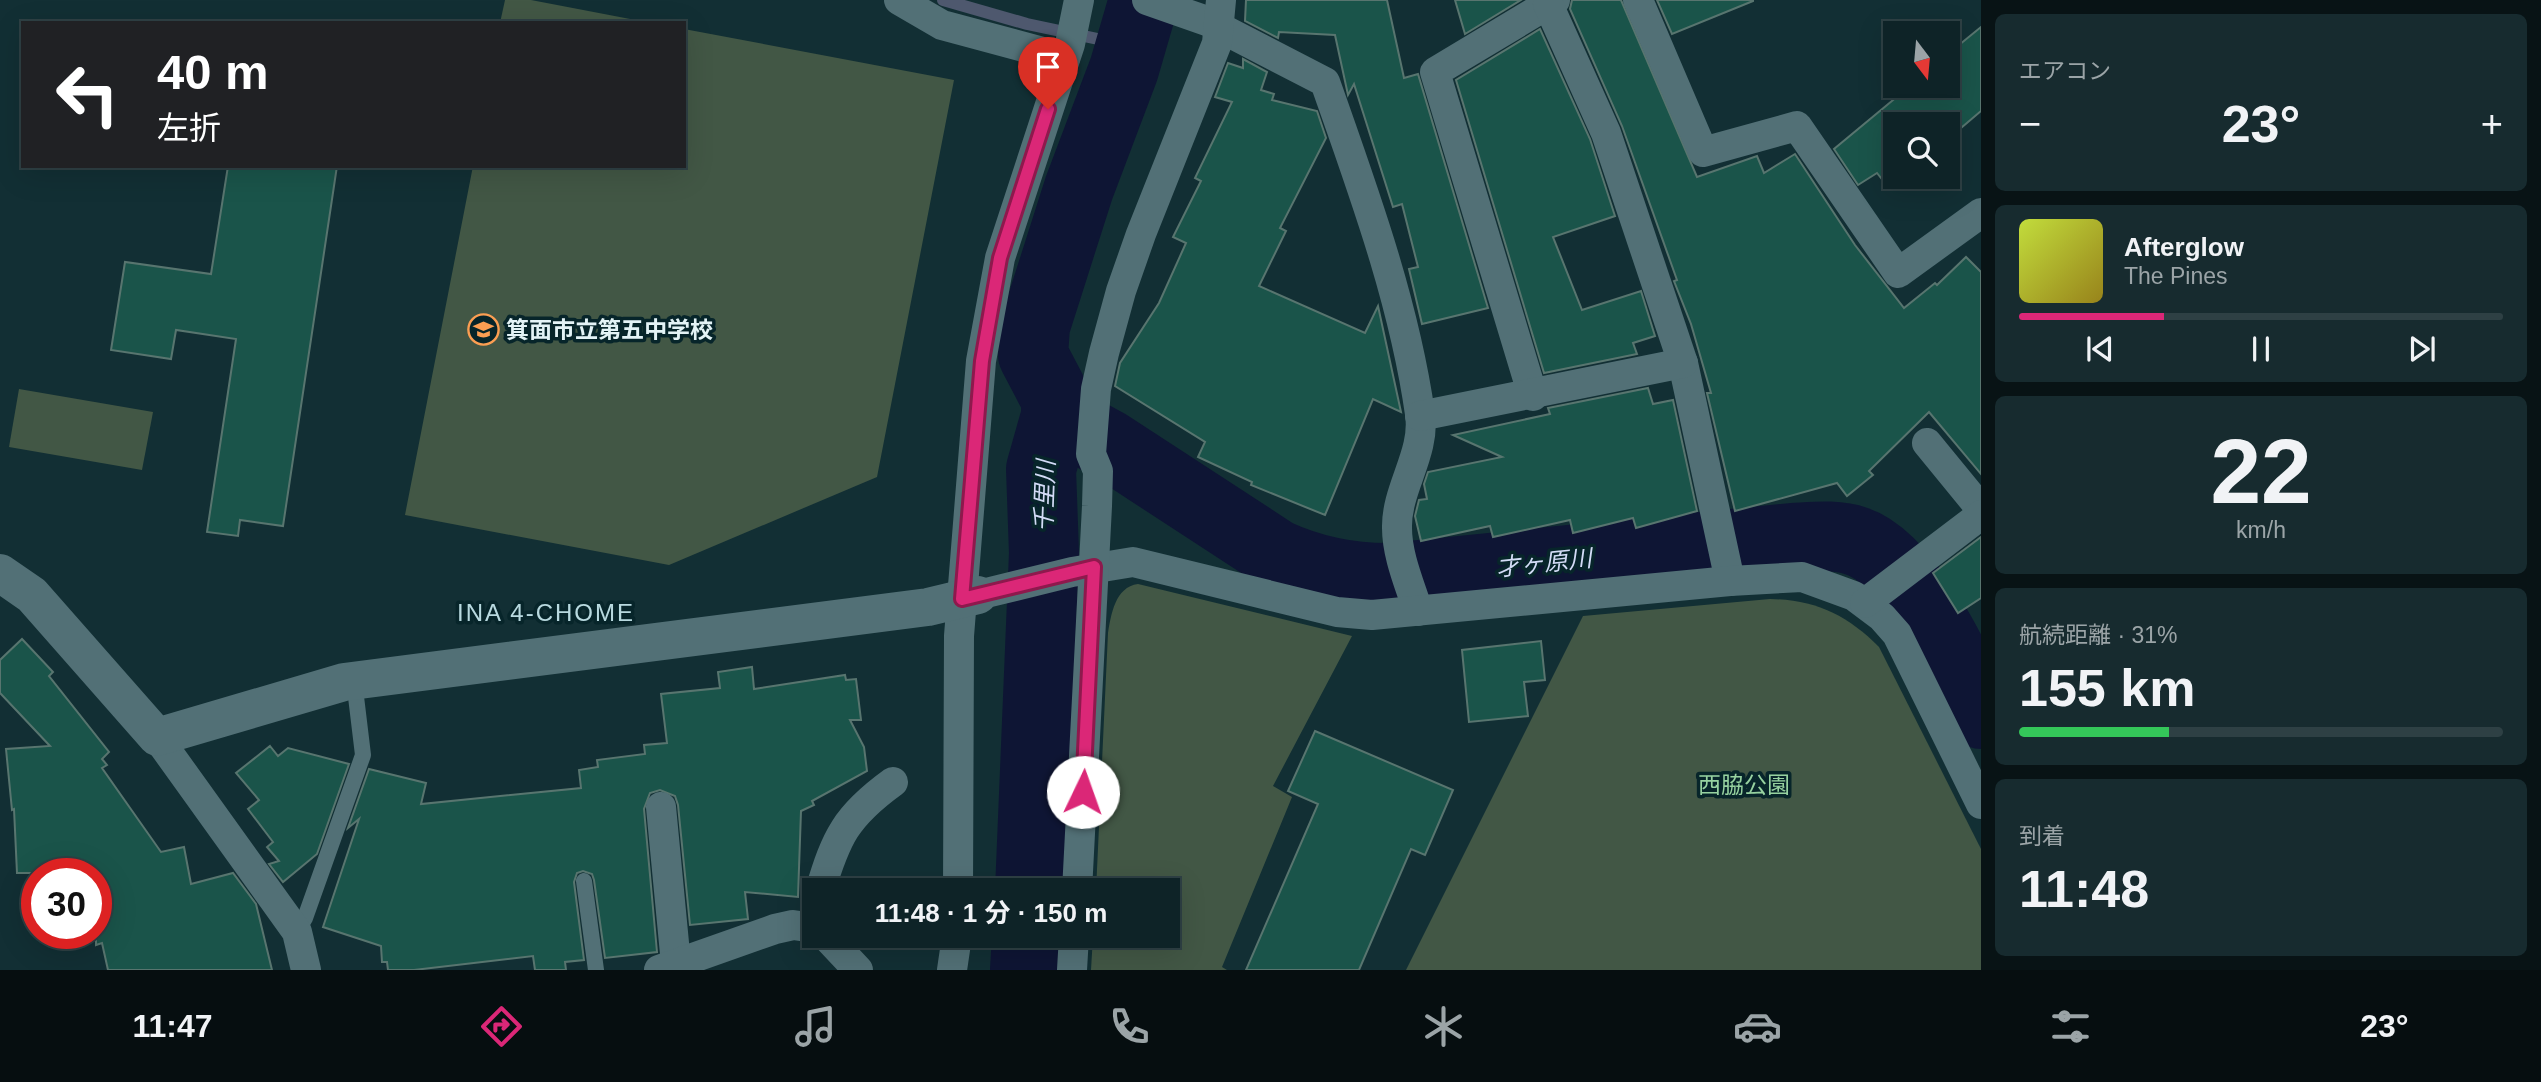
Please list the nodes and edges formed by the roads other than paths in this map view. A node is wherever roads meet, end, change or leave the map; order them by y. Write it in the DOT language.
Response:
graph roads {
  1 [pos="898,0"];
  2 [pos="1147,0"];
  3 [pos="1639,0"];
  4 [pos="1549,2"];
  5 [pos="1215,16"];
  6 [pos="1072,32"];
  7 [pos="1975,229"];
  8 [pos="1683,363"];
  9 [pos="1533,396"];
  10 [pos="1420,416"];
  11 [pos="1927,443"];
  12 [pos="1981,509"];
  13 [pos="1981,515"];
  14 [pos="1083,570"];
  15 [pos="0,573"];
  16 [pos="1730,581"];
  17 [pos="970,597"];
  18 [pos="1415,600"];
  19 [pos="1865,603"];
  20 [pos="354,680"];
  21 [pos="157,737"];
  22 [pos="893,782"];
  23 [pos="1981,804"];
  24 [pos="661,807"];
  25 [pos="824,878"];
  26 [pos="958,878"];
  27 [pos="1077,878"];
  28 [pos="584,881"];
  29 [pos="802,925"];
  30 [pos="297,932"];
  31 [pos="837,948"];
  32 [pos="955,948"];
  33 [pos="1073,948"];
  34 [pos="668,967"];
  35 [pos="306,970"];
  36 [pos="597,970"];
  37 [pos="858,970"];
  38 [pos="952,970"];
  39 [pos="1072,970"];
  1 -- 6 [label="street"];
  2 -- 5 [label="street"];
  3 -- 7 [label="street"];
  4 -- 8 [label="street"];
  4 -- 9 [label="street"];
  5 -- 10 [label="street"];
  5 -- 14 [label="street"];
  6 -- 17 [label="street"];
  8 -- 9 [label="street"];
  8 -- 16 [label="street"];
  9 -- 10 [label="street"];
  10 -- 18 [label="street"];
  11 -- 12 [label="street"];
  13 -- 19 [label="street"];
  14 -- 17 [label="street"];
  14 -- 18 [label="street"];
  14 -- 27 [label="street"];
  15 -- 21 [label="street"];
  16 -- 18 [label="street"];
  16 -- 19 [label="street"];
  17 -- 20 [label="street"];
  17 -- 26 [label="street"];
  19 -- 23 [label="street"];
  20 -- 21 [label="street"];
  20 -- 30 [label="lane"];
  21 -- 30 [label="street"];
  22 -- 25 [label="street"];
  24 -- 34 [label="street"];
  28 -- 36 [label="lane"];
  29 -- 34 [label="street"];
  30 -- 35 [label="street"];
  31 -- 37 [label="street"];
  32 -- 38 [label="street"];
  33 -- 39 [label="street"];
}
